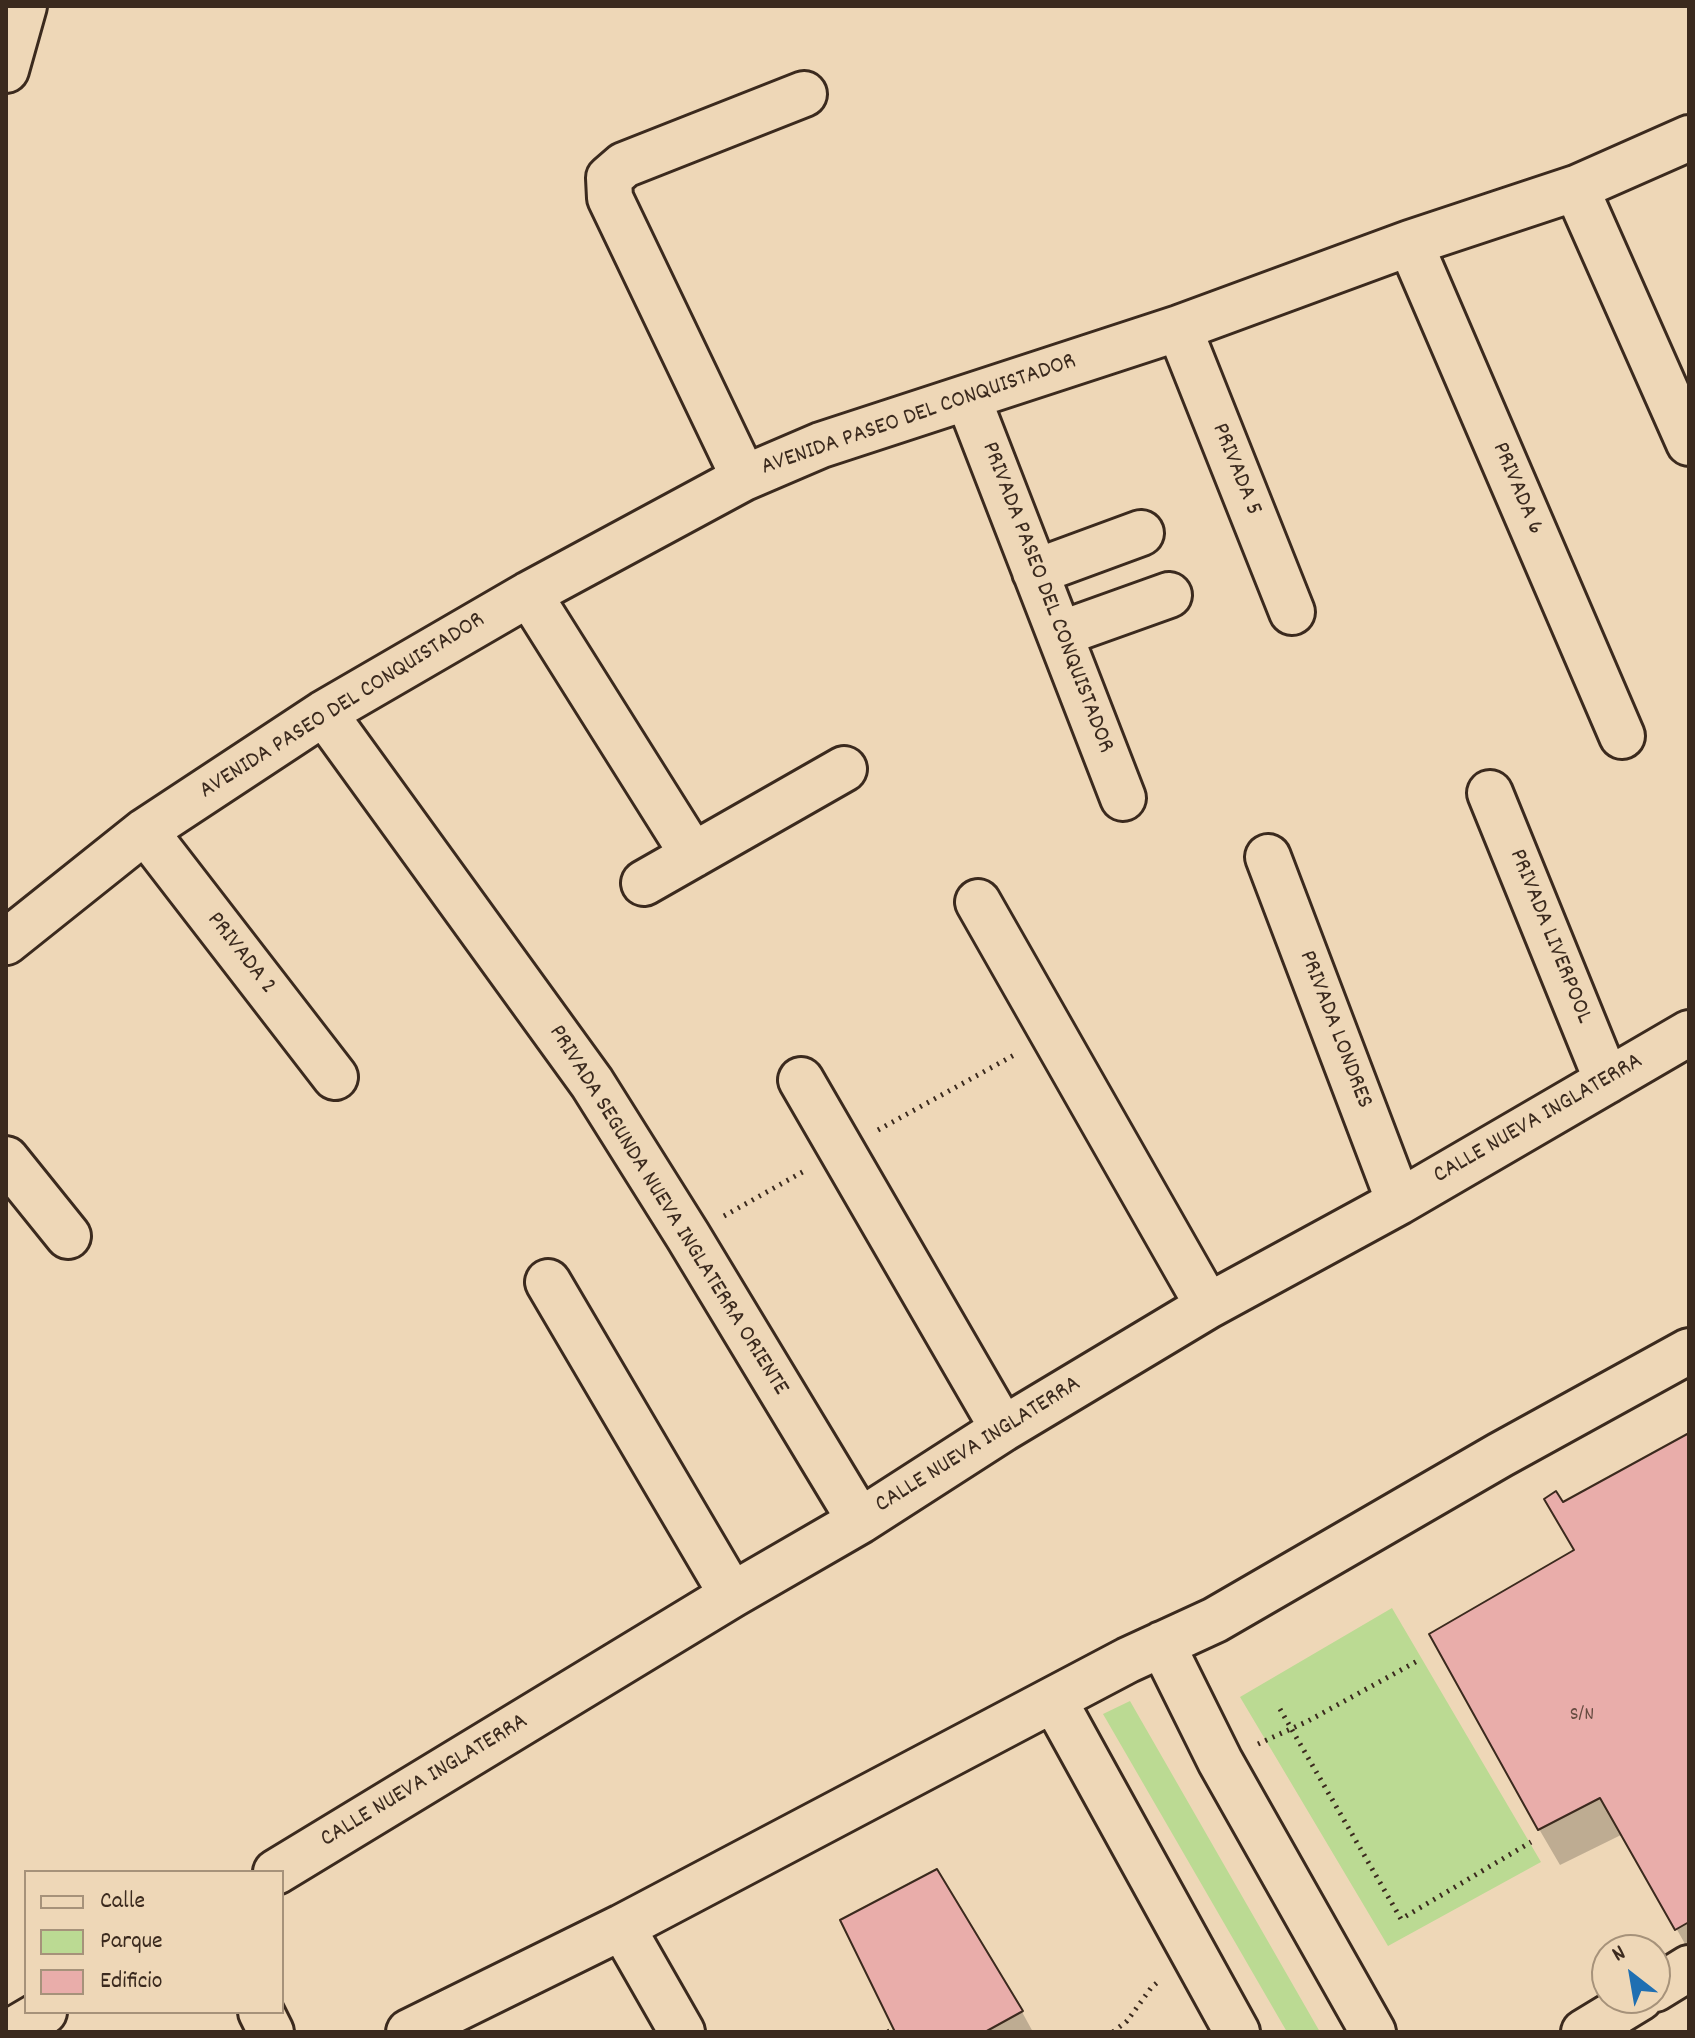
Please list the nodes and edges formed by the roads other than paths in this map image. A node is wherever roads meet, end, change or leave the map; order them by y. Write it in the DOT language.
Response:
graph roads {
  1 [pos="25,7"];
  2 [pos="6,70"];
  3 [pos="804,94"];
  4 [pos="1689,138"];
  5 [pos="1576,188"];
  6 [pos="1410,243"];
  7 [pos="1179,328"];
  8 [pos="968,398"];
  9 [pos="1689,443"];
  10 [pos="744,478"];
  11 [pos="1141,533"];
  12 [pos="1035,572"];
  13 [pos="529,594"];
  14 [pos="1169,595"];
  15 [pos="1292,612"];
  16 [pos="1060,634"];
  17 [pos="324,713"];
  18 [pos="1622,736"];
  19 [pos="844,769"];
  20 [pos="1490,793"];
  21 [pos="1123,798"];
  22 [pos="145,831"];
  23 [pos="693,855"];
  24 [pos="1268,857"];
  25 [pos="644,883"];
  26 [pos="978,902"];
  27 [pos="6,942"];
  28 [pos="1689,1033"];
  29 [pos="335,1077"];
  30 [pos="801,1080"];
  31 [pos="1607,1081"];
  32 [pos="6,1159"];
  33 [pos="1399,1202"];
  34 [pos="68,1236"];
  35 [pos="548,1282"];
  36 [pos="1208,1306"];
  37 [pos="1689,1351"];
  38 [pos="1003,1429"];
  39 [pos="860,1521"];
  40 [pos="732,1595"];
  41 [pos="1162,1644"];
  42 [pos="1054,1700"];
  43 [pos="279,1870"];
  44 [pos="622,1927"];
  45 [pos="1689,1968"];
  46 [pos="1671,1979"];
  47 [pos="41,2014"];
  48 [pos="262,2014"];
  49 [pos="1614,2014"];
  50 [pos="10,2032"];
  51 [pos="271,2032"];
  52 [pos="409,2032"];
  53 [pos="682,2032"];
  54 [pos="1237,2032"];
  55 [pos="1373,2032"];
  56 [pos="1584,2032"];
  1 -- 2 [label="street"];
  3 -- 10 [label="street"];
  4 -- 5 [label="street, AVENIDA PASEO DEL CONQUISTADOR"];
  5 -- 6 [label="street, AVENIDA PASEO DEL CONQUISTADOR"];
  5 -- 9 [label="street"];
  6 -- 7 [label="street, AVENIDA PASEO DEL CONQUISTADOR"];
  6 -- 18 [label="street, PRIVADA 6"];
  7 -- 8 [label="street, AVENIDA PASEO DEL CONQUISTADOR"];
  7 -- 15 [label="street, PRIVADA 5"];
  8 -- 10 [label="street, AVENIDA PASEO DEL CONQUISTADOR"];
  8 -- 12 [label="street, PRIVADA PASEO DEL CONQUISTADOR"];
  10 -- 13 [label="street, AVENIDA PASEO DEL CONQUISTADOR"];
  11 -- 12 [label="street"];
  12 -- 16 [label="street, PRIVADA PASEO DEL CONQUISTADOR"];
  13 -- 17 [label="street, AVENIDA PASEO DEL CONQUISTADOR"];
  13 -- 23 [label="street"];
  14 -- 16 [label="street"];
  16 -- 21 [label="street, PRIVADA PASEO DEL CONQUISTADOR"];
  17 -- 22 [label="street, AVENIDA PASEO DEL CONQUISTADOR"];
  17 -- 39 [label="street, PRIVADA SEGUNDA NUEVA INGLATERRA ORIENTE"];
  19 -- 23 [label="street"];
  20 -- 31 [label="street, PRIVADA LIVERPOOL"];
  22 -- 27 [label="street, AVENIDA PASEO DEL CONQUISTADOR"];
  22 -- 29 [label="street, PRIVADA 2"];
  23 -- 25 [label="street"];
  24 -- 33 [label="street, PRIVADA LONDRES"];
  26 -- 36 [label="street"];
  28 -- 31 [label="street, CALLE NUEVA INGLATERRA"];
  30 -- 38 [label="street"];
  31 -- 33 [label="street, CALLE NUEVA INGLATERRA"];
  32 -- 34 [label="street"];
  33 -- 36 [label="street, CALLE NUEVA INGLATERRA"];
  35 -- 40 [label="street"];
  36 -- 38 [label="street, CALLE NUEVA INGLATERRA"];
  37 -- 41 [label="street"];
  38 -- 39 [label="street, CALLE NUEVA INGLATERRA"];
  39 -- 40 [label="street, CALLE NUEVA INGLATERRA"];
  40 -- 43 [label="street, CALLE NUEVA INGLATERRA"];
  41 -- 42 [label="street"];
  41 -- 55 [label="street"];
  42 -- 44 [label="street"];
  42 -- 54 [label="street"];
  44 -- 52 [label="street"];
  44 -- 53 [label="street"];
  45 -- 46 [label="street"];
  47 -- 50 [label="street"];
  48 -- 51 [label="street"];
  49 -- 56 [label="street"];
}
